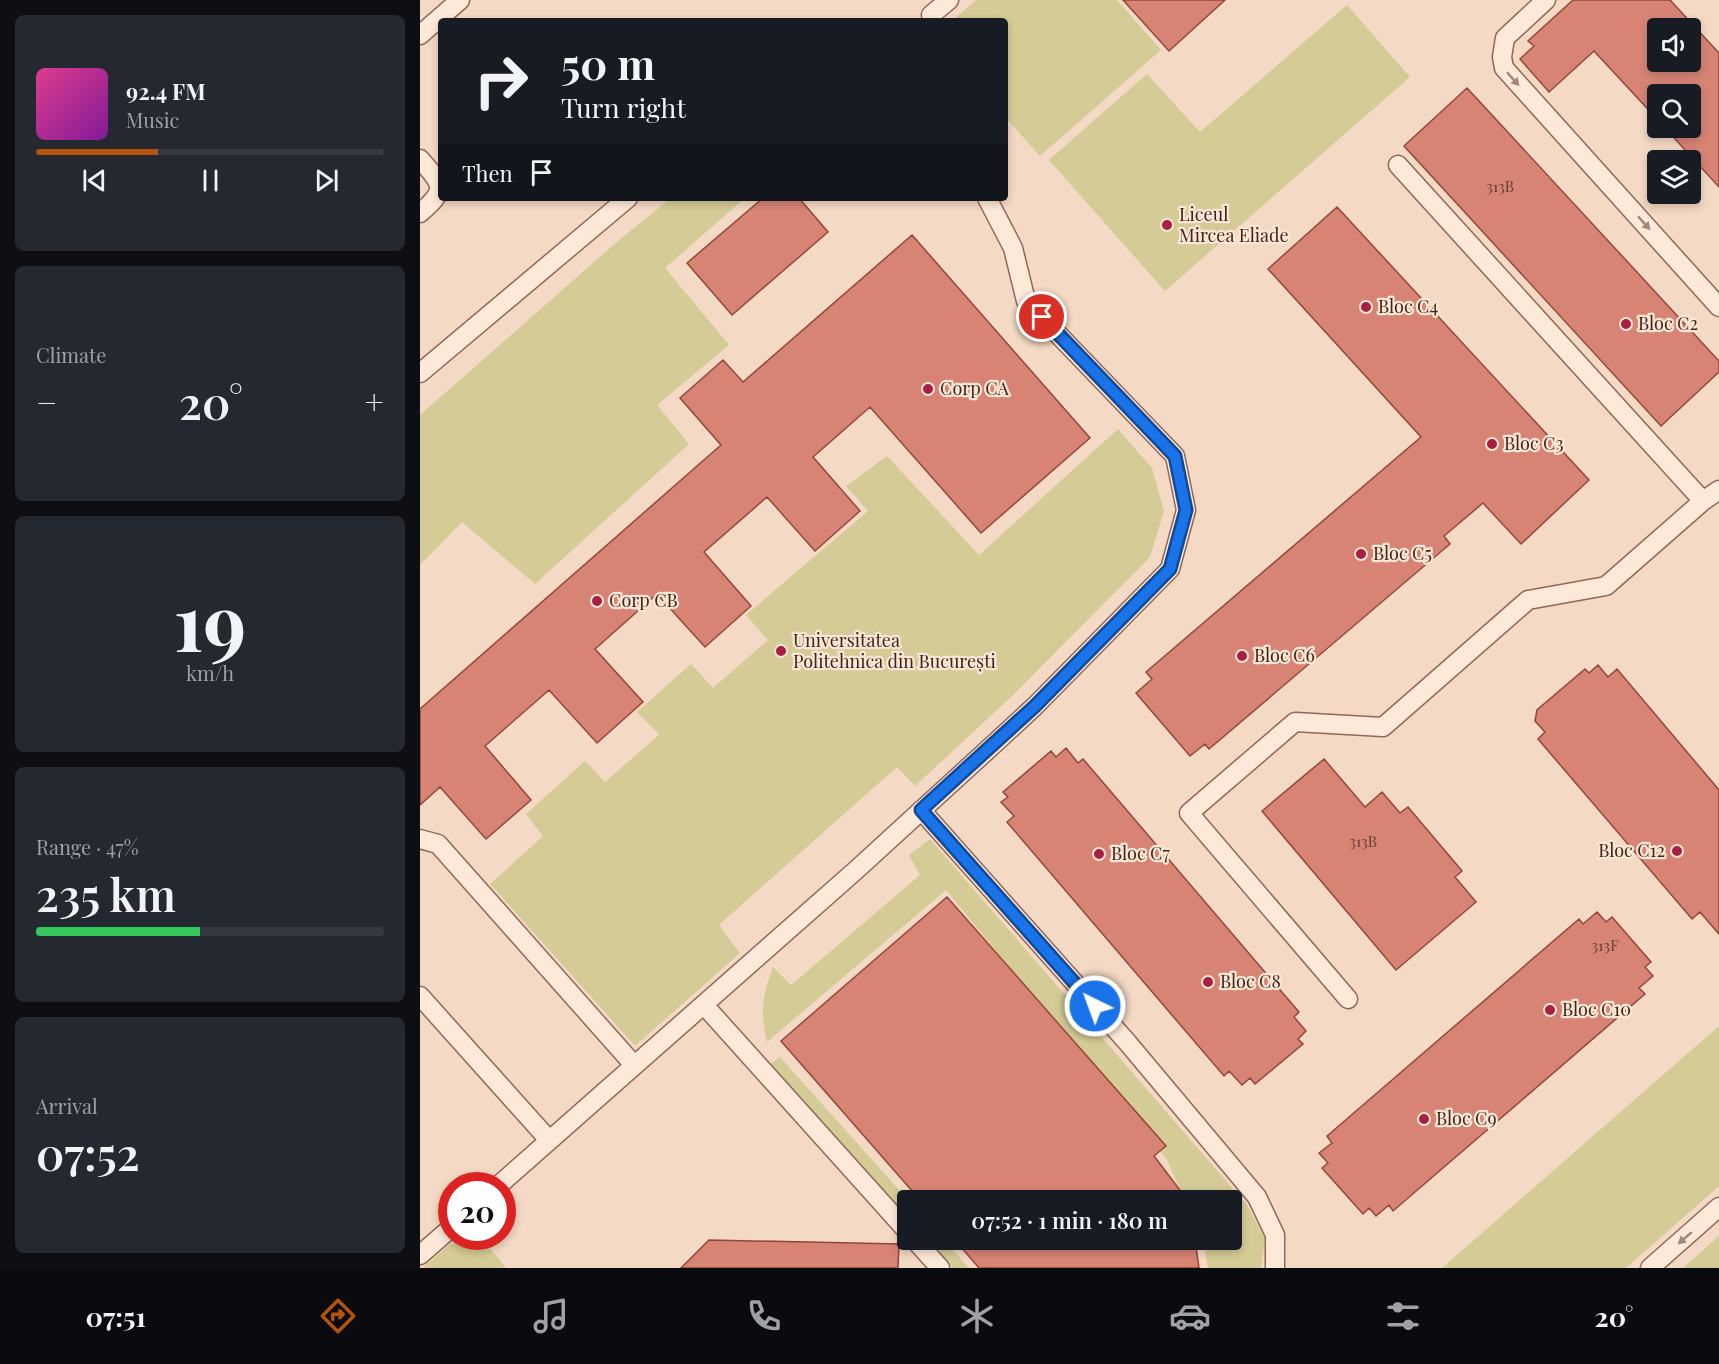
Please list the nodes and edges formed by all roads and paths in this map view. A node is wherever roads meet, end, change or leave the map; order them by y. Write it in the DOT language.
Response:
graph roads {
  1 [pos="459,0"];
  2 [pos="949,0"];
  3 [pos="1546,0"];
  4 [pos="931,15"];
  5 [pos="439,18"];
  6 [pos="438,19"];
  7 [pos="420,35"];
  8 [pos="420,159"];
  9 [pos="1398,165"];
  10 [pos="438,181"];
  11 [pos="438,195"];
  12 [pos="624,201"];
  13 [pos="989,201"];
  14 [pos="420,213"];
  15 [pos="1719,307"];
  16 [pos="420,374"];
  17 [pos="1719,490"];
  18 [pos="1703,501"];
  19 [pos="921,810"];
  20 [pos="420,839"];
  21 [pos="420,996"];
  22 [pos="1348,999"];
  23 [pos="704,1005"];
  24 [pos="634,1065"];
  25 [pos="549,1140"];
  26 [pos="513,1172"];
  27 [pos="1719,1208"];
  28 [pos="897,1220"];
  29 [pos="438,1239"];
  30 [pos="924,1250"];
  31 [pos="420,1255"];
  32 [pos="940,1268"];
  33 [pos="1275,1268"];
  34 [pos="1650,1268"];
  1 -- 5 [label="lane"];
  2 -- 4 [label="lane"];
  3 -- 15 [label="lane, one-way"];
  6 -- 7 [label="lane"];
  8 -- 10 [label="lane"];
  9 -- 18 [label="lane"];
  11 -- 14 [label="lane"];
  12 -- 16 [label="lane"];
  13 -- 19 [label="lane"];
  17 -- 18 [label="lane"];
  18 -- 22 [label="lane"];
  19 -- 23 [label="lane"];
  19 -- 33 [label="lane"];
  20 -- 24 [label="lane"];
  21 -- 25 [label="lane"];
  23 -- 24 [label="lane"];
  23 -- 28 [label="lane"];
  24 -- 25 [label="lane"];
  25 -- 26 [label="lane"];
  27 -- 34 [label="lane, one-way"];
  29 -- 31 [label="lane"];
  30 -- 32 [label="lane"];
}
